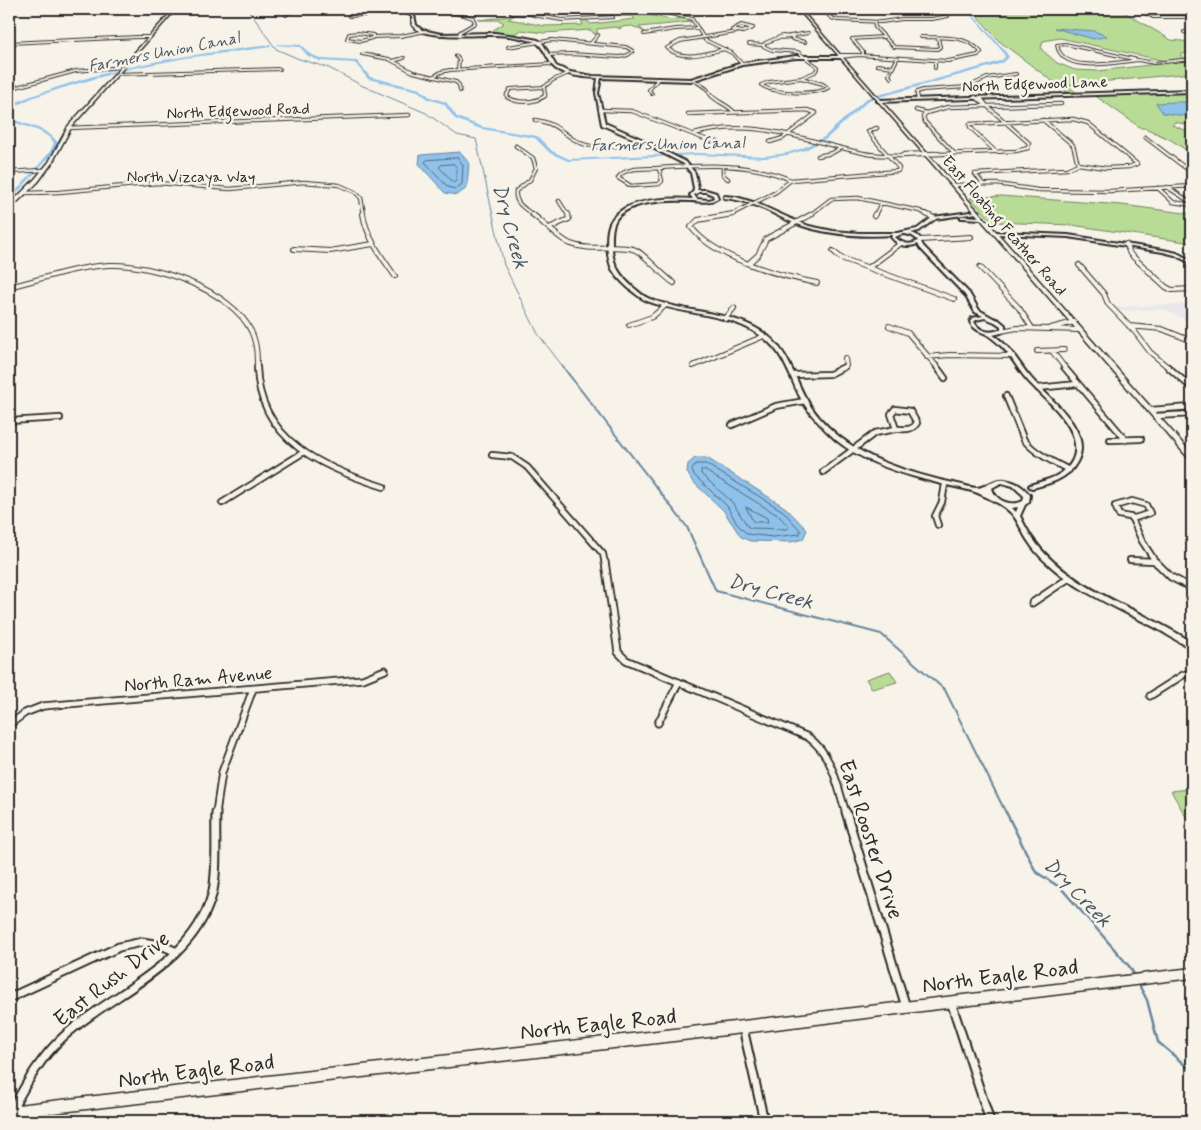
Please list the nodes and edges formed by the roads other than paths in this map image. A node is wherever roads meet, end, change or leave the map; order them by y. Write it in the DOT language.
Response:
graph roads {
  1 [pos="175,9"];
  2 [pos="293,9"];
  3 [pos="400,9"];
  4 [pos="440,9"];
  5 [pos="509,9"];
  6 [pos="553,9"];
  7 [pos="650,9"];
  8 [pos="758,9"];
  9 [pos="774,9"];
  10 [pos="799,9"];
  11 [pos="857,9"];
  12 [pos="912,9"];
  13 [pos="944,9"];
  14 [pos="1139,9"];
  15 [pos="1181,9"];
  16 [pos="822,10"];
  17 [pos="435,11"];
  18 [pos="408,13"];
  19 [pos="802,13"];
  20 [pos="286,15"];
  21 [pos="361,15"];
  22 [pos="533,15"];
  23 [pos="613,17"];
  24 [pos="919,19"];
  25 [pos="874,22"];
  26 [pos="698,28"];
  27 [pos="426,31"];
  28 [pos="736,32"];
  29 [pos="1184,32"];
  30 [pos="808,33"];
  31 [pos="644,34"];
  32 [pos="459,35"];
  33 [pos="598,35"];
  34 [pos="1192,35"];
  35 [pos="148,37"];
  36 [pos="372,37"];
  37 [pos="791,37"];
  38 [pos="883,37"];
  39 [pos="921,37"];
  40 [pos="938,38"];
  41 [pos="704,39"];
  42 [pos="537,41"];
  43 [pos="805,42"];
  44 [pos="9,43"];
  45 [pos="591,43"];
  46 [pos="749,44"];
  47 [pos="763,45"];
  48 [pos="508,47"];
  49 [pos="725,49"];
  50 [pos="772,50"];
  51 [pos="674,53"];
  52 [pos="767,53"];
  53 [pos="362,54"];
  54 [pos="547,55"];
  55 [pos="863,55"];
  56 [pos="456,56"];
  57 [pos="823,56"];
  58 [pos="840,56"];
  59 [pos="670,57"];
  60 [pos="804,57"];
  61 [pos="404,58"];
  62 [pos="897,59"];
  63 [pos="1138,60"];
  64 [pos="1192,60"];
  65 [pos="392,61"];
  66 [pos="935,61"];
  67 [pos="551,64"];
  68 [pos="742,64"];
  69 [pos="877,65"];
  70 [pos="893,67"];
  71 [pos="280,68"];
  72 [pos="935,68"];
  73 [pos="458,69"];
  74 [pos="119,71"];
  75 [pos="568,73"];
  76 [pos="1016,74"];
  77 [pos="433,77"];
  78 [pos="600,77"];
  79 [pos="801,78"];
  80 [pos="891,78"];
  81 [pos="658,79"];
  82 [pos="694,80"];
  83 [pos="544,87"];
  84 [pos="9,89"];
  85 [pos="1192,90"];
  86 [pos="460,91"];
  87 [pos="652,94"];
  88 [pos="975,97"];
  89 [pos="980,97"];
  90 [pos="918,99"];
  91 [pos="879,100"];
  92 [pos="1061,104"];
  93 [pos="987,106"];
  94 [pos="600,110"];
  95 [pos="916,110"];
  96 [pos="734,112"];
  97 [pos="926,113"];
  98 [pos="688,114"];
  99 [pos="409,115"];
  100 [pos="536,120"];
  101 [pos="1043,120"];
  102 [pos="1004,121"];
  103 [pos="68,128"];
  104 [pos="877,128"];
  105 [pos="694,134"];
  106 [pos="790,134"];
  107 [pos="1145,137"];
  108 [pos="638,140"];
  109 [pos="718,142"];
  110 [pos="770,142"];
  111 [pos="516,146"];
  112 [pos="842,148"];
  113 [pos="996,152"];
  114 [pos="954,153"];
  115 [pos="927,155"];
  116 [pos="818,156"];
  117 [pos="890,156"];
  118 [pos="1078,164"];
  119 [pos="689,167"];
  120 [pos="723,167"];
  121 [pos="659,168"];
  122 [pos="44,170"];
  123 [pos="9,172"];
  124 [pos="1192,173"];
  125 [pos="728,179"];
  126 [pos="792,180"];
  127 [pos="983,184"];
  128 [pos="953,185"];
  129 [pos="1192,186"];
  130 [pos="1167,187"];
  131 [pos="1158,188"];
  132 [pos="694,192"];
  133 [pos="24,193"];
  134 [pos="715,197"];
  135 [pos="685,200"];
  136 [pos="696,200"];
  137 [pos="559,202"];
  138 [pos="755,203"];
  139 [pos="881,203"];
  140 [pos="1192,204"];
  141 [pos="9,207"];
  142 [pos="977,212"];
  143 [pos="874,216"];
  144 [pos="953,216"];
  145 [pos="934,218"];
  146 [pos="982,218"];
  147 [pos="797,223"];
  148 [pos="549,228"];
  149 [pos="918,230"];
  150 [pos="905,233"];
  151 [pos="996,233"];
  152 [pos="896,234"];
  153 [pos="882,235"];
  154 [pos="971,237"];
  155 [pos="895,240"];
  156 [pos="919,240"];
  157 [pos="372,244"];
  158 [pos="900,244"];
  159 [pos="1126,244"];
  160 [pos="909,245"];
  161 [pos="610,248"];
  162 [pos="294,249"];
  163 [pos="833,251"];
  164 [pos="926,252"];
  165 [pos="750,262"];
  166 [pos="1192,263"];
  167 [pos="1079,265"];
  168 [pos="980,267"];
  169 [pos="868,268"];
  170 [pos="396,276"];
  171 [pos="674,283"];
  172 [pos="817,283"];
  173 [pos="9,287"];
  174 [pos="1192,289"];
  175 [pos="954,299"];
  176 [pos="666,305"];
  177 [pos="734,308"];
  178 [pos="977,311"];
  179 [pos="991,318"];
  180 [pos="974,319"];
  181 [pos="725,320"];
  182 [pos="999,322"];
  183 [pos="1074,322"];
  184 [pos="629,324"];
  185 [pos="889,326"];
  186 [pos="1129,326"];
  187 [pos="1017,328"];
  188 [pos="1032,328"];
  189 [pos="1051,328"];
  190 [pos="1080,330"];
  191 [pos="1000,332"];
  192 [pos="987,333"];
  193 [pos="764,336"];
  194 [pos="999,340"];
  195 [pos="1192,342"];
  196 [pos="1064,350"];
  197 [pos="1037,351"];
  198 [pos="1052,351"];
  199 [pos="1013,356"];
  200 [pos="927,357"];
  201 [pos="845,358"];
  202 [pos="693,366"];
  203 [pos="793,375"];
  204 [pos="945,378"];
  205 [pos="1077,384"];
  206 [pos="1038,388"];
  207 [pos="1192,388"];
  208 [pos="1006,396"];
  209 [pos="805,401"];
  210 [pos="1192,407"];
  211 [pos="1150,410"];
  212 [pos="1192,414"];
  213 [pos="1156,416"];
  214 [pos="60,418"];
  215 [pos="9,421"];
  216 [pos="732,425"];
  217 [pos="896,429"];
  218 [pos="1141,439"];
  219 [pos="1110,440"];
  220 [pos="1126,440"];
  221 [pos="854,450"];
  222 [pos="304,452"];
  223 [pos="492,455"];
  224 [pos="1192,458"];
  225 [pos="1069,470"];
  226 [pos="823,472"];
  227 [pos="945,484"];
  228 [pos="1015,484"];
  229 [pos="990,486"];
  230 [pos="1032,486"];
  231 [pos="384,487"];
  232 [pos="976,490"];
  233 [pos="1027,495"];
  234 [pos="994,499"];
  235 [pos="222,503"];
  236 [pos="1005,505"];
  237 [pos="1022,505"];
  238 [pos="1017,516"];
  239 [pos="1132,518"];
  240 [pos="938,525"];
  241 [pos="1130,560"];
  242 [pos="1154,560"];
  243 [pos="1069,578"];
  244 [pos="1192,588"];
  245 [pos="1032,603"];
  246 [pos="1192,645"];
  247 [pos="385,670"];
  248 [pos="1192,672"];
  249 [pos="679,682"];
  250 [pos="253,689"];
  251 [pos="1150,696"];
  252 [pos="658,723"];
  253 [pos="9,725"];
  254 [pos="177,952"];
  255 [pos="1192,973"];
  256 [pos="9,998"];
  257 [pos="951,1001"];
  258 [pos="906,1007"];
  259 [pos="743,1027"];
  260 [pos="9,1113"];
  261 [pos="764,1121"];
  262 [pos="990,1121"];
  1 -- 35 [label="main road"];
  2 -- 20 [label="street"];
  3 -- 18 [label="street"];
  4 -- 17 [label="street"];
  5 -- 22 [label="street"];
  6 -- 22 [label="street"];
  7 -- 26 [label="street"];
  8 -- 9 [label="street"];
  10 -- 19 [label="main road, East Floating Feather Road"];
  11 -- 12 [label="street"];
  12 -- 24 [label="street"];
  13 -- 24 [label="street"];
  14 -- 15 [label="street"];
  16 -- 19 [label="street"];
  16 -- 25 [label="street"];
  17 -- 18 [label="street"];
  17 -- 32 [label="street"];
  18 -- 21 [label="street"];
  18 -- 27 [label="street"];
  19 -- 58 [label="main road, East Floating Feather Road"];
  22 -- 23 [label="street"];
  24 -- 25 [label="street"];
  25 -- 38 [label="street"];
  26 -- 31 [label="street"];
  26 -- 41 [label="street"];
  27 -- 32 [label="street"];
  27 -- 36 [label="street"];
  28 -- 28 [label="street"];
  28 -- 41 [label="street"];
  29 -- 34 [label="street"];
  30 -- 37 [label="street"];
  32 -- 42 [label="street"];
  33 -- 45 [label="street"];
  35 -- 44 [label="street"];
  35 -- 74 [label="main road"];
  36 -- 36 [label="street"];
  37 -- 43 [label="street"];
  37 -- 47 [label="street"];
  38 -- 40 [label="street"];
  38 -- 55 [label="street"];
  39 -- 40 [label="street"];
  40 -- 66 [label="street"];
  41 -- 49 [label="street"];
  41 -- 51 [label="street"];
  42 -- 45 [label="street"];
  42 -- 48 [label="street"];
  42 -- 54 [label="street"];
  45 -- 54 [label="street"];
  46 -- 47 [label="street"];
  47 -- 50 [label="street"];
  49 -- 51 [label="street"];
  49 -- 68 [label="street"];
  50 -- 52 [label="street"];
  50 -- 60 [label="street"];
  51 -- 59 [label="street"];
  53 -- 65 [label="street"];
  54 -- 67 [label="street"];
  55 -- 58 [label="street"];
  55 -- 62 [label="street"];
  56 -- 73 [label="street"];
  57 -- 58 [label="street"];
  57 -- 60 [label="street"];
  58 -- 91 [label="main road, East Floating Feather Road"];
  60 -- 68 [label="street"];
  60 -- 79 [label="street"];
  61 -- 65 [label="street"];
  62 -- 66 [label="street"];
  62 -- 70 [label="street"];
  63 -- 63 [label="street"];
  63 -- 64 [label="street"];
  65 -- 77 [label="street"];
  66 -- 72 [label="street"];
  67 -- 73 [label="street"];
  67 -- 75 [label="street"];
  68 -- 82 [label="street"];
  69 -- 70 [label="street"];
  70 -- 80 [label="street"];
  71 -- 74 [label="street"];
  73 -- 77 [label="street"];
  74 -- 84 [label="street"];
  74 -- 103 [label="main road"];
  75 -- 78 [label="street"];
  75 -- 83 [label="street"];
  76 -- 90 [label="street"];
  77 -- 86 [label="street"];
  78 -- 81 [label="street"];
  78 -- 94 [label="street"];
  79 -- 79 [label="street"];
  81 -- 82 [label="street"];
  81 -- 87 [label="street"];
  82 -- 96 [label="street"];
  83 -- 83 [label="street"];
  85 -- 89 [label="street, North Edgewood Lane"];
  88 -- 89 [label="street, North Edgewood Lane"];
  88 -- 90 [label="street, North Edgewood Lane"];
  88 -- 93 [label="street"];
  89 -- 93 [label="street"];
  90 -- 91 [label="street, North Edgewood Lane"];
  91 -- 115 [label="main road, East Floating Feather Road"];
  92 -- 93 [label="street"];
  93 -- 97 [label="street"];
  93 -- 102 [label="street"];
  94 -- 105 [label="street"];
  94 -- 108 [label="street"];
  95 -- 97 [label="street"];
  96 -- 98 [label="street"];
  96 -- 106 [label="street"];
  97 -- 114 [label="street"];
  99 -- 103 [label="street, North Edgewood Road"];
  100 -- 108 [label="street"];
  101 -- 102 [label="street"];
  101 -- 118 [label="street"];
  101 -- 118 [label="street"];
  102 -- 113 [label="street"];
  102 -- 113 [label="street"];
  103 -- 122 [label="main road"];
  104 -- 117 [label="street"];
  105 -- 106 [label="street"];
  105 -- 109 [label="street"];
  106 -- 110 [label="street"];
  106 -- 112 [label="street"];
  107 -- 124 [label="street"];
  108 -- 119 [label="street"];
  111 -- 148 [label="street"];
  112 -- 116 [label="street"];
  112 -- 117 [label="street"];
  113 -- 114 [label="street"];
  114 -- 115 [label="street"];
  115 -- 117 [label="street"];
  115 -- 128 [label="main road, East Floating Feather Road"];
  117 -- 126 [label="street"];
  118 -- 127 [label="street"];
  119 -- 120 [label="street"];
  119 -- 121 [label="street"];
  119 -- 132 [label="street"];
  120 -- 125 [label="street"];
  120 -- 126 [label="street"];
  121 -- 121 [label="street"];
  122 -- 123 [label="street"];
  122 -- 133 [label="main road"];
  126 -- 138 [label="street"];
  127 -- 128 [label="street"];
  127 -- 131 [label="street"];
  128 -- 142 [label="main road, East Floating Feather Road"];
  129 -- 130 [label="street"];
  130 -- 131 [label="street"];
  130 -- 140 [label="street"];
  131 -- 140 [label="street"];
  132 -- 134 [label="street"];
  132 -- 135 [label="street"];
  132 -- 136 [label="street"];
  133 -- 141 [label="main road"];
  133 -- 157 [label="street, North Vizcaya Way"];
  134 -- 136 [label="street"];
  134 -- 138 [label="street"];
  135 -- 136 [label="street"];
  135 -- 161 [label="street"];
  137 -- 148 [label="street"];
  138 -- 147 [label="street"];
  138 -- 165 [label="street"];
  139 -- 143 [label="street"];
  139 -- 145 [label="street"];
  139 -- 147 [label="street"];
  142 -- 144 [label="street"];
  142 -- 146 [label="main road, East Floating Feather Road"];
  144 -- 145 [label="street"];
  144 -- 146 [label="street"];
  145 -- 149 [label="street"];
  146 -- 151 [label="main road, East Floating Feather Road"];
  147 -- 153 [label="street"];
  147 -- 165 [label="street"];
  148 -- 161 [label="street"];
  149 -- 150 [label="street"];
  149 -- 156 [label="street"];
  150 -- 152 [label="street"];
  150 -- 156 [label="street"];
  151 -- 159 [label="street"];
  151 -- 183 [label="main road, East Floating Feather Road"];
  152 -- 153 [label="street"];
  152 -- 155 [label="street"];
  153 -- 155 [label="street"];
  154 -- 156 [label="street"];
  155 -- 158 [label="street"];
  156 -- 160 [label="street"];
  156 -- 164 [label="street"];
  157 -- 162 [label="street"];
  157 -- 170 [label="street"];
  158 -- 160 [label="street"];
  158 -- 169 [label="street"];
  159 -- 166 [label="street"];
  159 -- 174 [label="street"];
  160 -- 164 [label="street"];
  161 -- 171 [label="street"];
  161 -- 176 [label="street"];
  163 -- 169 [label="street"];
  164 -- 178 [label="street"];
  165 -- 172 [label="street"];
  167 -- 186 [label="street"];
  168 -- 188 [label="street"];
  169 -- 175 [label="street"];
  173 -- 222 [label="street"];
  176 -- 181 [label="street"];
  176 -- 184 [label="street"];
  177 -- 181 [label="street"];
  178 -- 179 [label="street"];
  178 -- 180 [label="street"];
  179 -- 180 [label="street"];
  179 -- 182 [label="street"];
  180 -- 192 [label="street"];
  181 -- 193 [label="street"];
  182 -- 187 [label="street"];
  182 -- 191 [label="street"];
  183 -- 189 [label="street"];
  183 -- 190 [label="main road, East Floating Feather Road"];
  185 -- 200 [label="street"];
  186 -- 195 [label="street"];
  186 -- 207 [label="street"];
  187 -- 188 [label="street"];
  187 -- 191 [label="street"];
  188 -- 189 [label="street"];
  189 -- 190 [label="street"];
  190 -- 211 [label="main road, East Floating Feather Road"];
  191 -- 192 [label="street"];
  191 -- 194 [label="street"];
  192 -- 194 [label="street"];
  193 -- 202 [label="street"];
  193 -- 203 [label="street"];
  194 -- 199 [label="street"];
  196 -- 198 [label="street"];
  197 -- 198 [label="street"];
  198 -- 205 [label="street"];
  199 -- 200 [label="street"];
  199 -- 206 [label="street"];
  200 -- 204 [label="street"];
  201 -- 203 [label="street"];
  203 -- 209 [label="street"];
  205 -- 206 [label="street"];
  205 -- 220 [label="street"];
  206 -- 225 [label="street"];
  208 -- 225 [label="street"];
  209 -- 216 [label="street"];
  209 -- 221 [label="street"];
  210 -- 211 [label="street"];
  211 -- 213 [label="main road, East Floating Feather Road"];
  212 -- 213 [label="street"];
  213 -- 224 [label="main road, East Floating Feather Road"];
  214 -- 215 [label="street"];
  217 -- 217 [label="street"];
  217 -- 221 [label="street"];
  218 -- 220 [label="street"];
  219 -- 220 [label="street"];
  221 -- 226 [label="street"];
  221 -- 227 [label="street"];
  222 -- 231 [label="street"];
  222 -- 235 [label="street"];
  223 -- 249 [label="street, East Rooster Drive"];
  225 -- 230 [label="street"];
  227 -- 232 [label="street"];
  227 -- 240 [label="street"];
  228 -- 229 [label="street"];
  228 -- 230 [label="street"];
  228 -- 233 [label="street"];
  229 -- 232 [label="street"];
  229 -- 234 [label="street"];
  230 -- 233 [label="street"];
  232 -- 234 [label="street"];
  233 -- 237 [label="street"];
  234 -- 236 [label="street"];
  236 -- 237 [label="street"];
  236 -- 238 [label="street"];
  237 -- 238 [label="street"];
  238 -- 243 [label="street"];
  239 -- 239 [label="street"];
  239 -- 242 [label="street"];
  241 -- 242 [label="street"];
  242 -- 244 [label="street"];
  243 -- 245 [label="street"];
  243 -- 246 [label="street"];
  247 -- 250 [label="street, North Ram Avenue"];
  248 -- 251 [label="street"];
  249 -- 252 [label="street"];
  249 -- 258 [label="street, East Rooster Drive"];
  250 -- 253 [label="street, North Ram Avenue"];
  250 -- 254 [label="street, East Rush Drive"];
  254 -- 256 [label="street"];
  254 -- 260 [label="street, East Rush Drive"];
  255 -- 257 [label="main road, North Eagle Road"];
  257 -- 258 [label="main road, North Eagle Road"];
  257 -- 262 [label="street"];
  258 -- 259 [label="main road, North Eagle Road"];
  259 -- 260 [label="main road, North Eagle Road"];
  259 -- 261 [label="street"];
}
